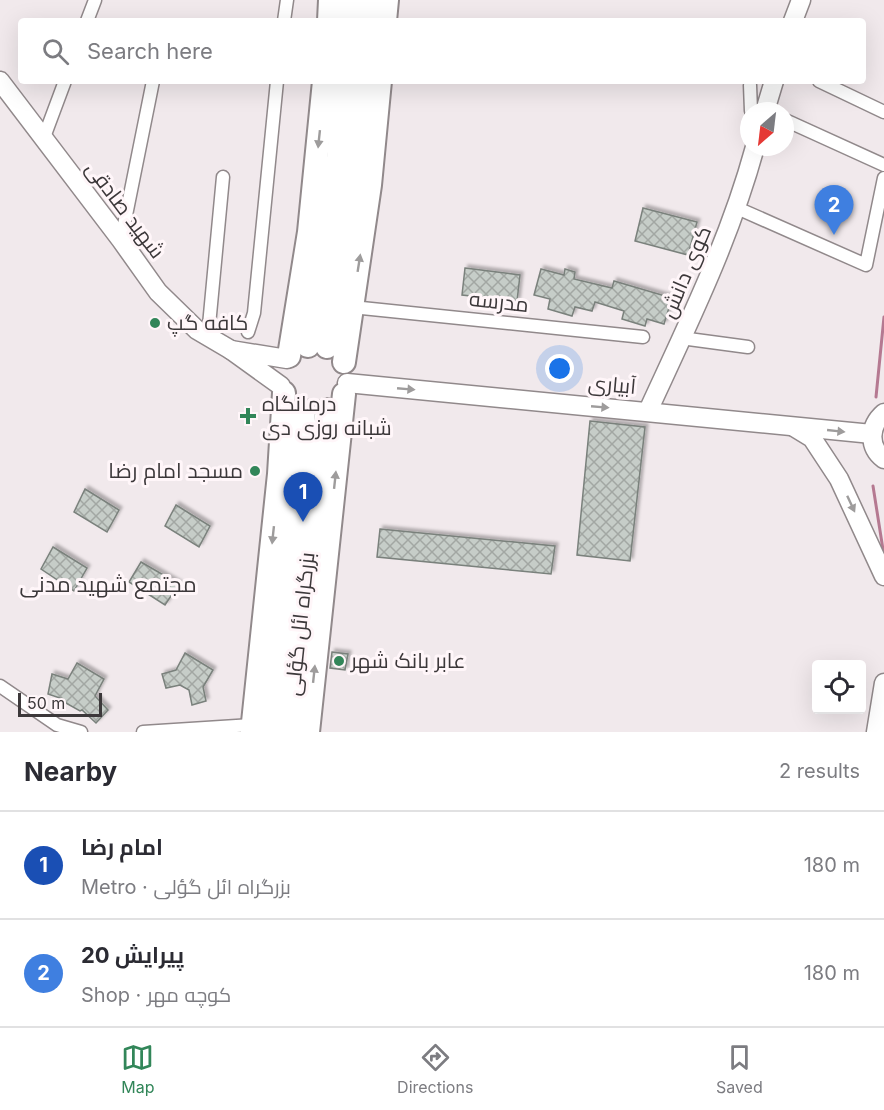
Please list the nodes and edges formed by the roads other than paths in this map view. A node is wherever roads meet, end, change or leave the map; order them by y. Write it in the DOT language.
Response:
graph roads {
  1 [pos="95,0"];
  2 [pos="287,0"];
  3 [pos="330,0"];
  4 [pos="350,0"];
  5 [pos="367,0"];
  6 [pos="387,0"];
  7 [pos="801,0"];
  8 [pos="88,18"];
  9 [pos="284,18"];
  10 [pos="329,18"];
  11 [pos="348,18"];
  12 [pos="365,18"];
  13 [pos="385,18"];
  14 [pos="794,18"];
  15 [pos="0,81"];
  16 [pos="64,84"];
  17 [pos="152,84"];
  18 [pos="278,84"];
  19 [pos="324,84"];
  20 [pos="344,84"];
  21 [pos="361,84"];
  22 [pos="380,84"];
  23 [pos="773,84"];
  24 [pos="825,84"];
  25 [pos="750,85"];
  26 [pos="751,102"];
  27 [pos="768,102"];
  28 [pos="884,112"];
  29 [pos="794,124"];
  30 [pos="44,140"];
  31 [pos="752,156"];
  32 [pos="884,165"];
  33 [pos="223,177"];
  34 [pos="884,178"];
  35 [pos="737,208"];
  36 [pos="121,240"];
  37 [pos="352,307"];
  38 [pos="248,332"];
  39 [pos="208,336"];
  40 [pos="643,337"];
  41 [pos="681,338"];
  42 [pos="748,346"];
  43 [pos="231,350"];
  44 [pos="321,364"];
  45 [pos="283,390"];
  46 [pos="327,410"];
  47 [pos="304,411"];
  48 [pos="648,411"];
  49 [pos="883,412"];
  50 [pos="792,426"];
  51 [pos="872,434"];
  52 [pos="884,459"];
  53 [pos="884,576"];
  54 [pos="884,683"];
  55 [pos="0,686"];
  56 [pos="258,730"];
  57 [pos="81,732"];
  58 [pos="143,732"];
  59 [pos="288,732"];
  60 [pos="308,732"];
  61 [pos="876,732"];
  1 -- 8 [label="street"];
  2 -- 9 [label="street"];
  3 -- 10 [label="highway"];
  4 -- 11 [label="highway"];
  5 -- 12 [label="highway"];
  6 -- 13 [label="highway"];
  7 -- 14 [label="main road"];
  15 -- 30 [label="main road, شهید صادقی"];
  16 -- 30 [label="street"];
  17 -- 36 [label="street"];
  18 -- 38 [label="street"];
  19 -- 44 [label="highway, one-way"];
  20 -- 44 [label="highway"];
  21 -- 44 [label="highway"];
  37 -- 22 [label="highway, one-way"];
  23 -- 27 [label="main road"];
  24 -- 28 [label="street"];
  25 -- 26 [label="street"];
  29 -- 32 [label="street"];
  30 -- 36 [label="main road, شهید صادقی"];
  31 -- 35 [label="main road, کوی دانش"];
  33 -- 39 [label="street"];
  34 -- 35 [label="street"];
  35 -- 41 [label="main road, کوی دانش"];
  36 -- 39 [label="main road, شهید صادقی"];
  37 -- 40 [label="street, مدرسه"];
  37 -- 44 [label="highway"];
  39 -- 43 [label="main road, شهید صادقی"];
  41 -- 42 [label="street"];
  41 -- 48 [label="main road, کوی دانش"];
  43 -- 44 [label="main road, شهید صادقی"];
  43 -- 45 [label="main road, شهید صادقی"];
  44 -- 45 [label="highway"];
  44 -- 46 [label="highway"];
  44 -- 48 [label="main road, آبیاری, one-way"];
  60 -- 44 [label="highway, one-way"];
  45 -- 47 [label="highway"];
  45 -- 56 [label="highway, one-way"];
  46 -- 47 [label="highway"];
  46 -- 59 [label="highway, بزرگراه ائل گؤلی"];
  47 -- 56 [label="highway, بزرگراه ائل گؤلی"];
  48 -- 50 [label="main road, آبیاری"];
  49 -- 51 [label="main road"];
  50 -- 51 [label="main road, آبیاری, one-way"];
  50 -- 53 [label="main road, one-way"];
  51 -- 52 [label="main road"];
  54 -- 61 [label="main road"];
  55 -- 57 [label="street"];
  56 -- 58 [label="street"];
}
